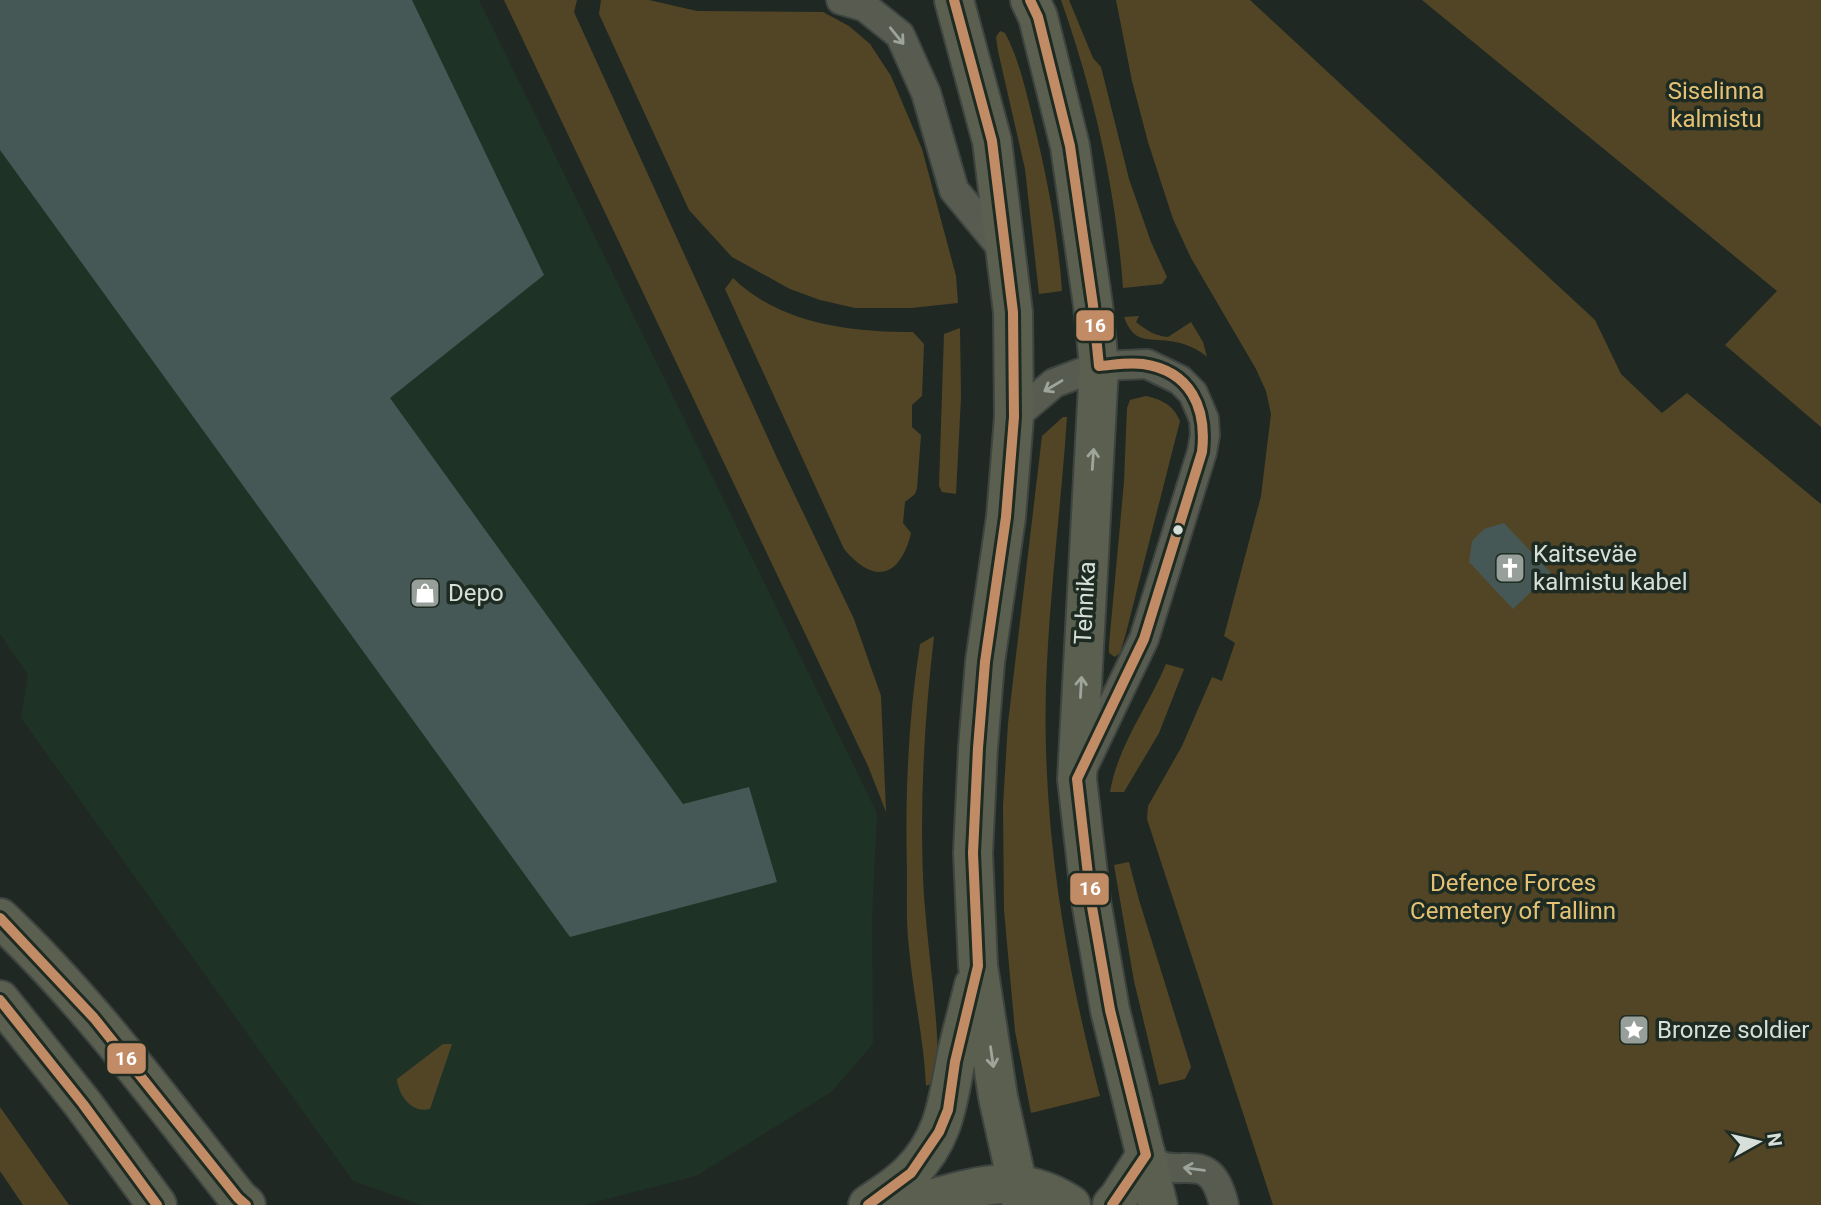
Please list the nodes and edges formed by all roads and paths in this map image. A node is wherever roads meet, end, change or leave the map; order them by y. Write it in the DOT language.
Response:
graph roads {
  1 [pos="841,0"];
  2 [pos="954,0"];
  3 [pos="1030,0"];
  4 [pos="1006,253"];
  5 [pos="1099,366"];
  6 [pos="1014,417"];
  7 [pos="1077,779"];
  8 [pos="0,918"];
  9 [pos="978,966"];
  10 [pos="0,1000"];
  11 [pos="1146,1155"];
  12 [pos="1020,1194"];
  13 [pos="157,1205"];
  14 [pos="246,1205"];
  15 [pos="868,1205"];
  16 [pos="908,1205"];
  17 [pos="1070,1205"];
  18 [pos="1112,1205"];
  19 [pos="1158,1205"];
  20 [pos="1224,1205"];
  1 -- 4 [label="lane, one-way"];
  2 -- 4 [label="main road"];
  3 -- 5 [label="main road, Tehnika"];
  4 -- 6 [label="main road"];
  5 -- 6 [label="lane, one-way"];
  7 -- 5 [label="main road, Tehnika, one-way"];
  5 -- 7 [label="lane"];
  6 -- 9 [label="main road"];
  7 -- 11 [label="main road, Tehnika"];
  8 -- 14 [label="main road"];
  9 -- 12 [label="main road, one-way"];
  9 -- 15 [label="main road"];
  10 -- 13 [label="main road"];
  11 -- 18 [label="main road"];
  11 -- 19 [label="main road, Tehnika"];
  20 -- 11 [label="lane, one-way"];
  12 -- 16 [label="main road"];
  12 -- 17 [label="main road"];
}
